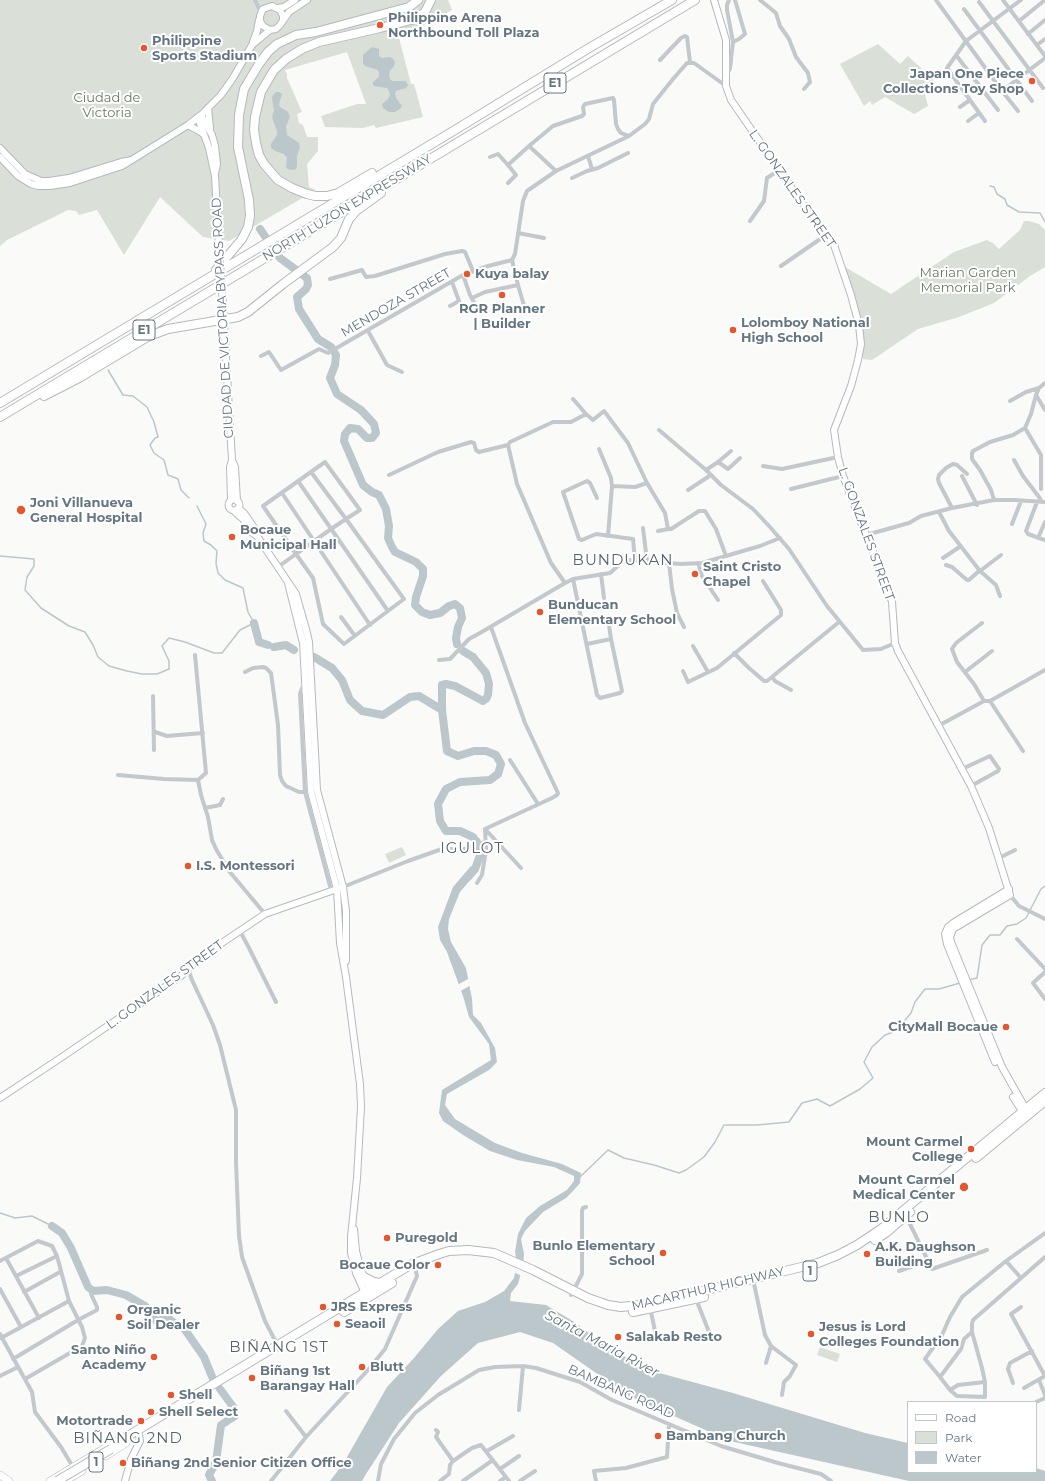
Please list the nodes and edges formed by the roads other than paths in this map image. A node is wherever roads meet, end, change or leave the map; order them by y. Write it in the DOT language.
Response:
graph roads {
  1 [pos="256,0"];
  2 [pos="295,0"];
  3 [pos="307,0"];
  4 [pos="418,0"];
  5 [pos="431,0"];
  6 [pos="672,0"];
  7 [pos="695,0"];
  8 [pos="729,0"];
  9 [pos="735,0"];
  10 [pos="760,0"];
  11 [pos="936,0"];
  12 [pos="1003,0"];
  13 [pos="1021,0"];
  14 [pos="1045,0"];
  15 [pos="715,2"];
  16 [pos="979,2"];
  17 [pos="277,8"];
  18 [pos="964,9"];
  19 [pos="1009,9"];
  20 [pos="260,16"];
  21 [pos="283,20"];
  22 [pos="993,20"];
  23 [pos="1045,20"];
  24 [pos="1019,21"];
  25 [pos="270,30"];
  26 [pos="980,30"];
  27 [pos="1028,34"];
  28 [pos="1045,39"];
  29 [pos="966,41"];
  30 [pos="733,42"];
  31 [pos="252,45"];
  32 [pos="1037,46"];
  33 [pos="956,55"];
  34 [pos="1045,57"];
  35 [pos="660,60"];
  36 [pos="690,62"];
  37 [pos="1029,70"];
  38 [pos="725,77"];
  39 [pos="1016,80"];
  40 [pos="726,86"];
  41 [pos="1043,88"];
  42 [pos="804,89"];
  43 [pos="1002,91"];
  44 [pos="970,100"];
  45 [pos="1032,101"];
  46 [pos="960,107"];
  47 [pos="208,108"];
  48 [pos="998,110"];
  49 [pos="1018,111"];
  50 [pos="979,112"];
  51 [pos="199,116"];
  52 [pos="968,121"];
  53 [pos="985,121"];
  54 [pos="188,126"];
  55 [pos="209,136"];
  56 [pos="629,136"];
  57 [pos="529,146"];
  58 [pos="0,148"];
  59 [pos="418,152"];
  60 [pos="628,153"];
  61 [pos="588,156"];
  62 [pos="0,157"];
  63 [pos="490,158"];
  64 [pos="508,165"];
  65 [pos="415,167"];
  66 [pos="592,169"];
  67 [pos="778,170"];
  68 [pos="556,171"];
  69 [pos="23,176"];
  70 [pos="572,178"];
  71 [pos="508,183"];
  72 [pos="750,221"];
  73 [pos="518,234"];
  74 [pos="826,235"];
  75 [pos="544,238"];
  76 [pos="512,260"];
  77 [pos="781,266"];
  78 [pos="473,271"];
  79 [pos="463,275"];
  80 [pos="208,278"];
  81 [pos="330,279"];
  82 [pos="452,282"];
  83 [pos="518,285"];
  84 [pos="472,298"];
  85 [pos="450,306"];
  86 [pos="477,308"];
  87 [pos="525,309"];
  88 [pos="224,319"];
  89 [pos="368,331"];
  90 [pos="261,356"];
  91 [pos="402,372"];
  92 [pos="1045,383"];
  93 [pos="1039,388"];
  94 [pos="1036,395"];
  95 [pos="573,399"];
  96 [pos="1010,401"];
  97 [pos="0,403"];
  98 [pos="22,404"];
  99 [pos="1045,410"];
  100 [pos="586,414"];
  101 [pos="0,417"];
  102 [pos="1025,428"];
  103 [pos="659,430"];
  104 [pos="508,445"];
  105 [pos="599,449"];
  106 [pos="731,451"];
  107 [pos="838,457"];
  108 [pos="1043,457"];
  109 [pos="740,458"];
  110 [pos="1014,460"];
  111 [pos="718,462"];
  112 [pos="763,466"];
  113 [pos="706,470"];
  114 [pos="311,472"];
  115 [pos="967,474"];
  116 [pos="389,475"];
  117 [pos="711,476"];
  118 [pos="843,476"];
  119 [pos="962,476"];
  120 [pos="298,481"];
  121 [pos="648,483"];
  122 [pos="612,486"];
  123 [pos="791,489"];
  124 [pos="1041,489"];
  125 [pos="688,490"];
  126 [pos="282,493"];
  127 [pos="597,498"];
  128 [pos="234,500"];
  129 [pos="994,500"];
  130 [pos="1021,500"];
  131 [pos="1041,502"];
  132 [pos="977,505"];
  133 [pos="952,508"];
  134 [pos="236,510"];
  135 [pos="939,512"];
  136 [pos="346,519"];
  137 [pos="1045,522"];
  138 [pos="1012,524"];
  139 [pos="643,528"];
  140 [pos="668,529"];
  141 [pos="331,530"];
  142 [pos="658,531"];
  143 [pos="866,535"];
  144 [pos="608,536"];
  145 [pos="780,538"];
  146 [pos="1038,538"];
  147 [pos="1045,540"];
  148 [pos="314,542"];
  149 [pos="961,546"];
  150 [pos="296,554"];
  151 [pos="1001,555"];
  152 [pos="726,556"];
  153 [pos="943,558"];
  154 [pos="635,560"];
  155 [pos="647,561"];
  156 [pos="669,563"];
  157 [pos="698,564"];
  158 [pos="946,565"];
  159 [pos="278,567"];
  160 [pos="980,570"];
  161 [pos="601,574"];
  162 [pos="573,579"];
  163 [pos="763,581"];
  164 [pos="565,583"];
  165 [pos="1000,596"];
  166 [pos="604,598"];
  167 [pos="718,600"];
  168 [pos="388,612"];
  169 [pos="341,617"];
  170 [pos="839,622"];
  171 [pos="982,623"];
  172 [pos="370,625"];
  173 [pos="609,625"];
  174 [pos="491,627"];
  175 [pos="684,627"];
  176 [pos="355,636"];
  177 [pos="611,639"];
  178 [pos="895,642"];
  179 [pos="587,644"];
  180 [pos="693,646"];
  181 [pos="992,651"];
  182 [pos="734,653"];
  183 [pos="195,656"];
  184 [pos="439,660"];
  185 [pos="307,666"];
  186 [pos="1045,670"];
  187 [pos="683,671"];
  188 [pos="245,672"];
  189 [pos="708,672"];
  190 [pos="965,672"];
  191 [pos="772,677"];
  192 [pos="304,683"];
  193 [pos="791,690"];
  194 [pos="153,696"];
  195 [pos="990,700"];
  196 [pos="984,701"];
  197 [pos="938,726"];
  198 [pos="155,732"];
  199 [pos="203,733"];
  200 [pos="154,750"];
  201 [pos="1023,752"];
  202 [pos="510,760"];
  203 [pos="962,769"];
  204 [pos="118,775"];
  205 [pos="198,780"];
  206 [pos="971,786"];
  207 [pos="305,792"];
  208 [pos="223,799"];
  209 [pos="538,804"];
  210 [pos="205,808"];
  211 [pos="485,829"];
  212 [pos="485,842"];
  213 [pos="1015,850"];
  214 [pos="999,858"];
  215 [pos="521,868"];
  216 [pos="477,883"];
  217 [pos="337,889"];
  218 [pos="1010,892"];
  219 [pos="265,914"];
  220 [pos="1045,919"];
  221 [pos="240,931"];
  222 [pos="1017,939"];
  223 [pos="188,968"];
  224 [pos="1045,970"];
  225 [pos="1045,999"];
  226 [pos="276,1002"];
  227 [pos="1045,1093"];
  228 [pos="0,1098"];
  229 [pos="1045,1101"];
  230 [pos="1026,1113"];
  231 [pos="586,1207"];
  232 [pos="904,1214"];
  233 [pos="352,1219"];
  234 [pos="1045,1233"];
  235 [pos="987,1250"];
  236 [pos="57,1256"];
  237 [pos="1045,1257"];
  238 [pos="6,1258"];
  239 [pos="0,1261"];
  240 [pos="927,1261"];
  241 [pos="1006,1261"];
  242 [pos="415,1265"];
  243 [pos="899,1271"];
  244 [pos="60,1272"];
  245 [pos="16,1276"];
  246 [pos="364,1277"];
  247 [pos="1021,1278"];
  248 [pos="753,1281"];
  249 [pos="380,1284"];
  250 [pos="0,1289"];
  251 [pos="24,1292"];
  252 [pos="572,1293"];
  253 [pos="90,1294"];
  254 [pos="369,1294"];
  255 [pos="696,1296"];
  256 [pos="68,1301"];
  257 [pos="650,1307"];
  258 [pos="1021,1307"];
  259 [pos="39,1318"];
  260 [pos="78,1320"];
  261 [pos="21,1327"];
  262 [pos="709,1332"];
  263 [pos="972,1332"];
  264 [pos="656,1336"];
  265 [pos="1,1337"];
  266 [pos="771,1346"];
  267 [pos="278,1348"];
  268 [pos="1032,1352"];
  269 [pos="13,1359"];
  270 [pos="766,1363"];
  271 [pos="523,1366"];
  272 [pos="18,1367"];
  273 [pos="0,1376"];
  274 [pos="1045,1376"];
  275 [pos="940,1377"];
  276 [pos="25,1379"];
  277 [pos="1039,1380"];
  278 [pos="985,1382"];
  279 [pos="1012,1383"];
  280 [pos="1024,1388"];
  281 [pos="950,1390"];
  282 [pos="782,1395"];
  283 [pos="1045,1396"];
  284 [pos="519,1410"];
  285 [pos="286,1411"];
  286 [pos="669,1424"];
  287 [pos="436,1430"];
  288 [pos="138,1433"];
  289 [pos="513,1436"];
  290 [pos="306,1437"];
  291 [pos="125,1441"];
  292 [pos="487,1451"];
  293 [pos="519,1456"];
  294 [pos="452,1460"];
  295 [pos="493,1460"];
  296 [pos="73,1466"];
  297 [pos="500,1469"];
  298 [pos="535,1471"];
  299 [pos="0,1475"];
  300 [pos="506,1477"];
  301 [pos="9,1481"];
  302 [pos="50,1481"];
  303 [pos="56,1481"];
  304 [pos="65,1481"];
  305 [pos="125,1481"];
  306 [pos="271,1481"];
  307 [pos="378,1481"];
  308 [pos="440,1481"];
  309 [pos="463,1481"];
  310 [pos="500,1481"];
  311 [pos="509,1481"];
  312 [pos="520,1481"];
  313 [pos="596,1481"];
  314 [pos="831,1481"];
  1 -- 20 [label="street"];
  2 -- 17 [label="main road"];
  3 -- 21 [label="main road"];
  4 -- 80 [label="highway"];
  5 -- 59 [label="highway"];
  6 -- 59 [label="highway, NORTH LUZON EXPRESSWAY / E1"];
  7 -- 65 [label="highway, NORTH LUZON EXPRESSWAY / E1"];
  8 -- 30 [label="street"];
  9 -- 30 [label="street"];
  10 -- 42 [label="street"];
  11 -- 29 [label="street"];
  12 -- 19 [label="street"];
  13 -- 19 [label="street"];
  14 -- 24 [label="street"];
  15 -- 38 [label="main road, L. GONZALES STREET"];
  16 -- 22 [label="street"];
  17 -- 20 [label="main road"];
  17 -- 21 [label="main road"];
  18 -- 26 [label="street"];
  19 -- 22 [label="street"];
  19 -- 24 [label="street"];
  20 -- 25 [label="main road"];
  20 -- 31 [label="main road"];
  21 -- 25 [label="main road"];
  22 -- 26 [label="street"];
  22 -- 37 [label="street"];
  23 -- 27 [label="street"];
  24 -- 27 [label="street"];
  25 -- 31 [label="main road"];
  26 -- 29 [label="street"];
  26 -- 39 [label="street"];
  27 -- 32 [label="street"];
  28 -- 32 [label="street"];
  29 -- 33 [label="street"];
  29 -- 43 [label="street"];
  30 -- 38 [label="street"];
  31 -- 47 [label="main road"];
  32 -- 34 [label="street"];
  33 -- 44 [label="street"];
  33 -- 48 [label="street"];
  34 -- 37 [label="street"];
  35 -- 36 [label="street"];
  36 -- 40 [label="street"];
  36 -- 56 [label="street"];
  37 -- 39 [label="street"];
  37 -- 41 [label="street"];
  38 -- 40 [label="main road, L. GONZALES STREET"];
  39 -- 43 [label="street"];
  39 -- 45 [label="street"];
  40 -- 67 [label="main road, L. GONZALES STREET"];
  43 -- 49 [label="street"];
  44 -- 46 [label="street"];
  44 -- 50 [label="street"];
  47 -- 51 [label="main road"];
  47 -- 55 [label="main road"];
  50 -- 52 [label="street"];
  50 -- 53 [label="street"];
  51 -- 54 [label="main road"];
  51 -- 55 [label="main road, CIUDAD DE VICTORIA BYPASS ROAD"];
  54 -- 55 [label="main road"];
  54 -- 69 [label="main road"];
  55 -- 88 [label="main road, CIUDAD DE VICTORIA BYPASS ROAD, bridge"];
  56 -- 57 [label="street"];
  56 -- 61 [label="street"];
  57 -- 64 [label="street"];
  57 -- 68 [label="street"];
  58 -- 69 [label="main road"];
  59 -- 80 [label="highway, NORTH LUZON EXPRESSWAY / E1"];
  60 -- 66 [label="street"];
  61 -- 66 [label="street"];
  61 -- 68 [label="street"];
  62 -- 69 [label="main road"];
  63 -- 64 [label="street"];
  64 -- 71 [label="street"];
  65 -- 88 [label="highway"];
  65 -- 98 [label="highway, NORTH LUZON EXPRESSWAY / E1"];
  66 -- 70 [label="street"];
  67 -- 72 [label="street"];
  67 -- 74 [label="main road, L. GONZALES STREET"];
  68 -- 73 [label="street"];
  73 -- 75 [label="street"];
  73 -- 76 [label="street"];
  74 -- 77 [label="street"];
  74 -- 107 [label="main road, L. GONZALES STREET"];
  76 -- 78 [label="street, MENDOZA STREET"];
  76 -- 83 [label="street"];
  78 -- 79 [label="street, MENDOZA STREET"];
  78 -- 81 [label="street"];
  79 -- 82 [label="street, MENDOZA STREET"];
  79 -- 84 [label="street"];
  80 -- 97 [label="highway, NORTH LUZON EXPRESSWAY / E1"];
  82 -- 85 [label="street"];
  82 -- 89 [label="street, MENDOZA STREET"];
  83 -- 84 [label="street"];
  83 -- 87 [label="street"];
  84 -- 86 [label="street"];
  88 -- 98 [label="highway"];
  88 -- 128 [label="main road, CIUDAD DE VICTORIA BYPASS ROAD"];
  89 -- 90 [label="street, MENDOZA STREET"];
  89 -- 91 [label="street"];
  92 -- 93 [label="street"];
  93 -- 94 [label="street"];
  93 -- 96 [label="street"];
  94 -- 99 [label="street"];
  94 -- 102 [label="street"];
  95 -- 100 [label="street"];
  98 -- 101 [label="highway, NORTH LUZON EXPRESSWAY / E1"];
  100 -- 104 [label="street"];
  100 -- 121 [label="street"];
  102 -- 108 [label="street"];
  102 -- 129 [label="street"];
  103 -- 113 [label="street"];
  104 -- 116 [label="street"];
  104 -- 164 [label="street"];
  105 -- 122 [label="street"];
  106 -- 111 [label="street"];
  107 -- 112 [label="street"];
  107 -- 118 [label="main road, L. GONZALES STREET"];
  108 -- 124 [label="street"];
  109 -- 111 [label="street"];
  110 -- 131 [label="street"];
  111 -- 113 [label="street"];
  113 -- 117 [label="street"];
  114 -- 120 [label="street"];
  114 -- 136 [label="street"];
  114 -- 136 [label="street"];
  115 -- 133 [label="street"];
  117 -- 125 [label="street"];
  117 -- 145 [label="street"];
  118 -- 123 [label="street"];
  118 -- 143 [label="main road, L. GONZALES STREET"];
  119 -- 132 [label="street"];
  120 -- 126 [label="street"];
  120 -- 141 [label="street"];
  121 -- 122 [label="street"];
  121 -- 140 [label="street"];
  122 -- 144 [label="street"];
  126 -- 148 [label="street"];
  126 -- 150 [label="street"];
  127 -- 144 [label="street"];
  128 -- 134 [label="main road"];
  128 -- 134 [label="main road"];
  129 -- 130 [label="street"];
  129 -- 132 [label="street"];
  130 -- 131 [label="street"];
  130 -- 138 [label="street"];
  131 -- 146 [label="street"];
  132 -- 133 [label="street"];
  133 -- 135 [label="street"];
  134 -- 159 [label="main road"];
  135 -- 143 [label="street"];
  135 -- 149 [label="street"];
  136 -- 141 [label="street"];
  136 -- 168 [label="street"];
  137 -- 146 [label="street"];
  139 -- 155 [label="street"];
  140 -- 142 [label="street"];
  140 -- 152 [label="street"];
  141 -- 148 [label="street"];
  141 -- 168 [label="street"];
  143 -- 178 [label="main road, L. GONZALES STREET"];
  144 -- 154 [label="street"];
  145 -- 152 [label="street"];
  145 -- 170 [label="street"];
  146 -- 147 [label="street"];
  148 -- 150 [label="street"];
  148 -- 172 [label="street"];
  149 -- 153 [label="street"];
  149 -- 160 [label="street"];
  150 -- 159 [label="street"];
  150 -- 176 [label="street"];
  151 -- 160 [label="street"];
  152 -- 157 [label="street"];
  154 -- 155 [label="street"];
  154 -- 161 [label="street"];
  155 -- 156 [label="street"];
  156 -- 157 [label="street"];
  156 -- 175 [label="street"];
  157 -- 167 [label="street"];
  158 -- 160 [label="street"];
  159 -- 185 [label="main road"];
  160 -- 165 [label="street"];
  161 -- 162 [label="street"];
  161 -- 166 [label="street"];
  162 -- 164 [label="street"];
  162 -- 179 [label="street"];
  163 -- 182 [label="street"];
  164 -- 174 [label="street"];
  168 -- 172 [label="street"];
  169 -- 176 [label="street"];
  170 -- 178 [label="street"];
  170 -- 191 [label="street"];
  171 -- 190 [label="street"];
  172 -- 176 [label="street"];
  173 -- 177 [label="street"];
  174 -- 184 [label="street"];
  174 -- 209 [label="street"];
  177 -- 179 [label="street"];
  177 -- 179 [label="street"];
  178 -- 197 [label="main road, L. GONZALES STREET"];
  180 -- 189 [label="street"];
  181 -- 190 [label="street"];
  182 -- 189 [label="street"];
  182 -- 191 [label="street"];
  183 -- 199 [label="street"];
  185 -- 192 [label="main road"];
  185 -- 217 [label="main road"];
  186 -- 195 [label="street"];
  187 -- 189 [label="street"];
  188 -- 207 [label="street"];
  190 -- 196 [label="street"];
  191 -- 193 [label="street"];
  192 -- 207 [label="street"];
  192 -- 217 [label="main road"];
  194 -- 198 [label="street"];
  195 -- 196 [label="street"];
  195 -- 201 [label="street"];
  196 -- 197 [label="street"];
  197 -- 203 [label="main road, L. GONZALES STREET"];
  198 -- 199 [label="street"];
  198 -- 200 [label="street"];
  199 -- 205 [label="street"];
  202 -- 209 [label="street"];
  203 -- 206 [label="main road, L. GONZALES STREET"];
  203 -- 206 [label="street"];
  204 -- 205 [label="street"];
  205 -- 210 [label="street"];
  206 -- 214 [label="main road, L. GONZALES STREET"];
  207 -- 217 [label="street"];
  208 -- 210 [label="street"];
  209 -- 211 [label="street"];
  210 -- 219 [label="street"];
  211 -- 212 [label="street"];
  211 -- 215 [label="street"];
  212 -- 216 [label="street"];
  212 -- 217 [label="street"];
  213 -- 214 [label="street"];
  214 -- 218 [label="main road, L. GONZALES STREET"];
  217 -- 219 [label="main road, L. GONZALES STREET"];
  217 -- 233 [label="main road"];
  218 -- 220 [label="street, L. GONZALES STREET"];
  218 -- 230 [label="main road"];
  219 -- 221 [label="main road, L. GONZALES STREET"];
  221 -- 223 [label="main road, L. GONZALES STREET"];
  221 -- 226 [label="street"];
  222 -- 224 [label="street"];
  223 -- 228 [label="main road, L. GONZALES STREET"];
  223 -- 267 [label="street"];
  224 -- 225 [label="street"];
  227 -- 230 [label="highway, MACARTHUR HIGHWAY / 1"];
  229 -- 230 [label="highway, MACARTHUR HIGHWAY / 1"];
  230 -- 232 [label="highway, MACARTHUR HIGHWAY / 1"];
  231 -- 252 [label="street"];
  232 -- 240 [label="street"];
  232 -- 248 [label="highway, MACARTHUR HIGHWAY / 1"];
  233 -- 246 [label="main road"];
  233 -- 254 [label="main road"];
  234 -- 241 [label="street"];
  235 -- 240 [label="street"];
  236 -- 238 [label="street"];
  236 -- 244 [label="street"];
  236 -- 245 [label="street"];
  237 -- 247 [label="street"];
  238 -- 239 [label="street"];
  238 -- 245 [label="street"];
  240 -- 243 [label="street"];
  241 -- 247 [label="street"];
  241 -- 275 [label="street"];
  242 -- 249 [label="highway, MACARTHUR HIGHWAY / 1"];
  242 -- 252 [label="highway, MACARTHUR HIGHWAY / 1"];
  242 -- 254 [label="highway, MACARTHUR HIGHWAY / 1"];
  242 -- 290 [label="street"];
  244 -- 251 [label="street"];
  244 -- 256 [label="street"];
  245 -- 251 [label="street"];
  246 -- 249 [label="highway"];
  246 -- 254 [label="main road"];
  247 -- 263 [label="street"];
  248 -- 255 [label="highway, MACARTHUR HIGHWAY / 1"];
  248 -- 266 [label="street"];
  249 -- 254 [label="highway, MACARTHUR HIGHWAY / 1"];
  250 -- 261 [label="street"];
  251 -- 259 [label="street"];
  252 -- 257 [label="highway, MACARTHUR HIGHWAY / 1"];
  253 -- 260 [label="street"];
  254 -- 267 [label="highway, MACARTHUR HIGHWAY / 1"];
  255 -- 257 [label="highway, MACARTHUR HIGHWAY / 1"];
  255 -- 262 [label="street"];
  256 -- 259 [label="street"];
  256 -- 260 [label="street"];
  257 -- 264 [label="street"];
  258 -- 268 [label="street"];
  259 -- 261 [label="street"];
  260 -- 269 [label="street"];
  260 -- 276 [label="street"];
  261 -- 265 [label="street"];
  263 -- 275 [label="street"];
  263 -- 278 [label="street"];
  265 -- 269 [label="street"];
  266 -- 270 [label="street"];
  266 -- 282 [label="street"];
  267 -- 288 [label="highway, MACARTHUR HIGHWAY / 1"];
  268 -- 274 [label="street"];
  268 -- 279 [label="street"];
  269 -- 272 [label="street"];
  271 -- 284 [label="street"];
  271 -- 286 [label="street, BAMBANG ROAD"];
  271 -- 307 [label="street, BAMBANG ROAD"];
  272 -- 273 [label="street"];
  272 -- 276 [label="street"];
  274 -- 277 [label="street"];
  275 -- 281 [label="street"];
  276 -- 296 [label="street"];
  277 -- 280 [label="street"];
  277 -- 283 [label="street"];
  278 -- 281 [label="street"];
  278 -- 281 [label="street"];
  285 -- 290 [label="street"];
  286 -- 313 [label="street"];
  286 -- 314 [label="street, BAMBANG ROAD"];
  287 -- 294 [label="street"];
  288 -- 291 [label="highway, MACARTHUR HIGHWAY / 1"];
  288 -- 305 [label="main road"];
  289 -- 292 [label="street"];
  290 -- 306 [label="street"];
  291 -- 296 [label="main road, MACARTHUR HIGHWAY / 1"];
  291 -- 303 [label="highway, 1, bridge"];
  291 -- 304 [label="main road, MACARTHUR HIGHWAY / 1"];
  292 -- 294 [label="street"];
  292 -- 295 [label="street"];
  293 -- 297 [label="street"];
  294 -- 308 [label="street"];
  295 -- 297 [label="street"];
  295 -- 309 [label="street"];
  296 -- 302 [label="main road, MACARTHUR HIGHWAY / 1"];
  297 -- 300 [label="street"];
  298 -- 312 [label="street"];
  299 -- 301 [label="main road"];
  300 -- 310 [label="street"];
  300 -- 311 [label="street"];
}
